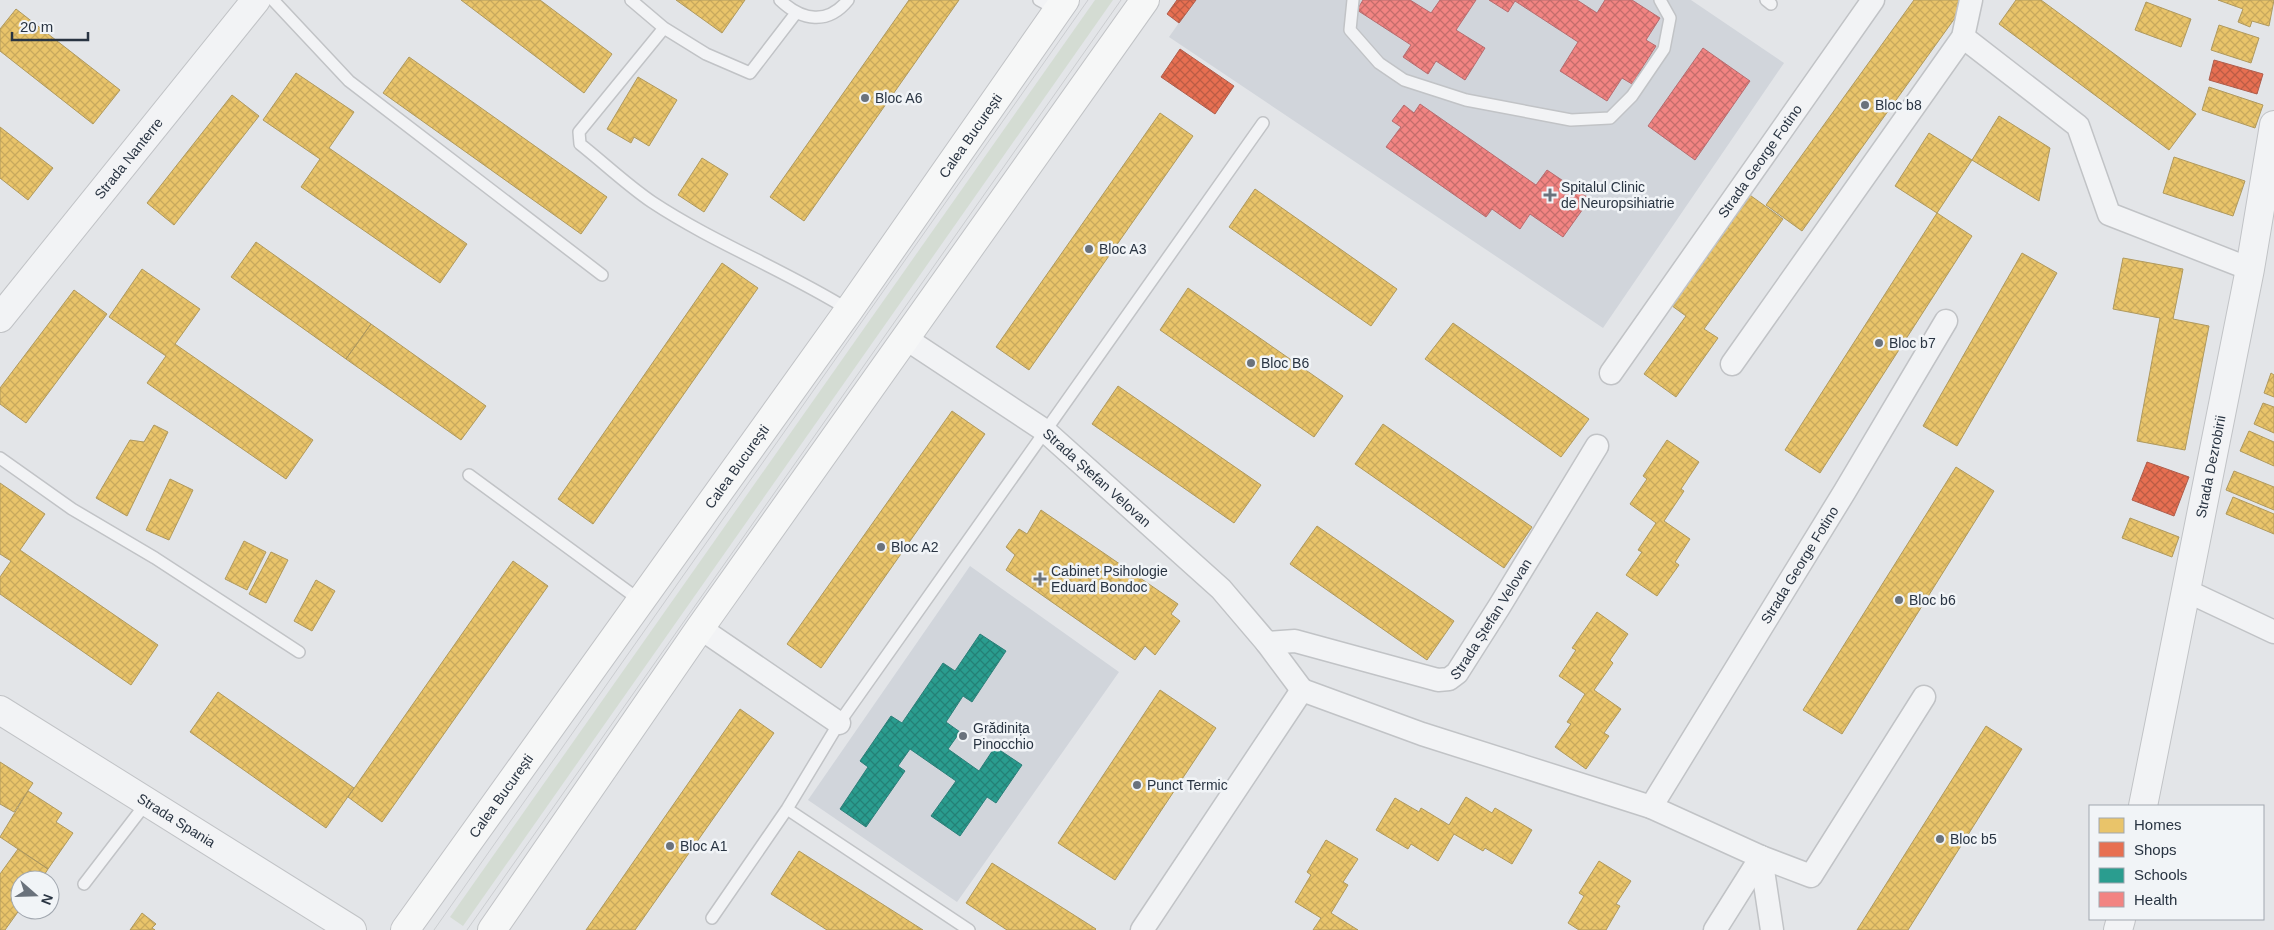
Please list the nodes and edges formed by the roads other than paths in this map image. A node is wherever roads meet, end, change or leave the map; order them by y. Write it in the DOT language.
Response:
graph roads {
  1 [pos="256,0"];
  2 [pos="273,0"];
  3 [pos="631,0"];
  4 [pos="780,0"];
  5 [pos="848,0"];
  6 [pos="1145,0"];
  7 [pos="1353,0"];
  8 [pos="1660,0"];
  9 [pos="1873,0"];
  10 [pos="1971,0"];
  11 [pos="1054,4"];
  12 [pos="796,14"];
  13 [pos="664,28"];
  14 [pos="1963,37"];
  15 [pos="1263,123"];
  16 [pos="2274,125"];
  17 [pos="2250,269"];
  18 [pos="602,275"];
  19 [pos="849,310"];
  20 [pos="0,318"];
  21 [pos="1946,321"];
  22 [pos="905,338"];
  23 [pos="1732,364"];
  24 [pos="1611,373"];
  25 [pos="1044,430"];
  26 [pos="1597,446"];
  27 [pos="0,458"];
  28 [pos="469,475"];
  29 [pos="2187,591"];
  30 [pos="641,600"];
  31 [pos="700,628"];
  32 [pos="2274,632"];
  33 [pos="1266,643"];
  34 [pos="298,652"];
  35 [pos="1302,690"];
  36 [pos="1924,697"];
  37 [pos="0,710"];
  38 [pos="839,723"];
  39 [pos="146,802"];
  40 [pos="2143,805"];
  41 [pos="1651,806"];
  42 [pos="787,809"];
  43 [pos="1761,856"];
  44 [pos="84,884"];
  45 [pos="520,891"];
  46 [pos="712,918"];
  47 [pos="352,930"];
  48 [pos="405,930"];
  49 [pos="492,930"];
  50 [pos="514,930"];
  51 [pos="969,930"];
  52 [pos="1142,930"];
  53 [pos="1715,930"];
  54 [pos="1772,930"];
  1 -- 20 [label="street, Strada Nanterre"];
  2 -- 18 [label="lane"];
  3 -- 13 [label="lane"];
  4 -- 12 [label="lane"];
  5 -- 12 [label="lane"];
  6 -- 22 [label="main road"];
  7 -- 8 [label="lane"];
  9 -- 24 [label="street, Strada George Fotino"];
  10 -- 14 [label="street"];
  11 -- 19 [label="main road, Calea București"];
  12 -- 13 [label="lane"];
  13 -- 19 [label="lane"];
  14 -- 17 [label="street"];
  14 -- 23 [label="street"];
  15 -- 25 [label="lane"];
  16 -- 17 [label="street, Strada Dezrobirii"];
  17 -- 29 [label="street, Strada Dezrobirii"];
  19 -- 30 [label="main road, Calea București"];
  21 -- 41 [label="street, Strada George Fotino"];
  22 -- 25 [label="street, Strada Ștefan Velovan"];
  22 -- 31 [label="main road"];
  25 -- 33 [label="street, Strada Ștefan Velovan"];
  25 -- 38 [label="lane"];
  26 -- 33 [label="street, Strada Ștefan Velovan"];
  27 -- 34 [label="lane"];
  28 -- 30 [label="lane"];
  29 -- 32 [label="street"];
  29 -- 40 [label="street, Strada Dezrobirii"];
  30 -- 48 [label="main road, Calea București"];
  31 -- 38 [label="street"];
  31 -- 45 [label="main road"];
  33 -- 35 [label="street, Strada Ștefan Velovan"];
  35 -- 41 [label="street"];
  35 -- 52 [label="street"];
  36 -- 43 [label="street"];
  37 -- 39 [label="street, Strada Spania"];
  38 -- 42 [label="lane"];
  39 -- 44 [label="lane"];
  39 -- 47 [label="street, Strada Spania"];
  41 -- 43 [label="street"];
  42 -- 46 [label="lane"];
  42 -- 51 [label="lane"];
  43 -- 53 [label="street"];
  43 -- 54 [label="street"];
  45 -- 49 [label="main road"];
  45 -- 50 [label="main road"];
}
